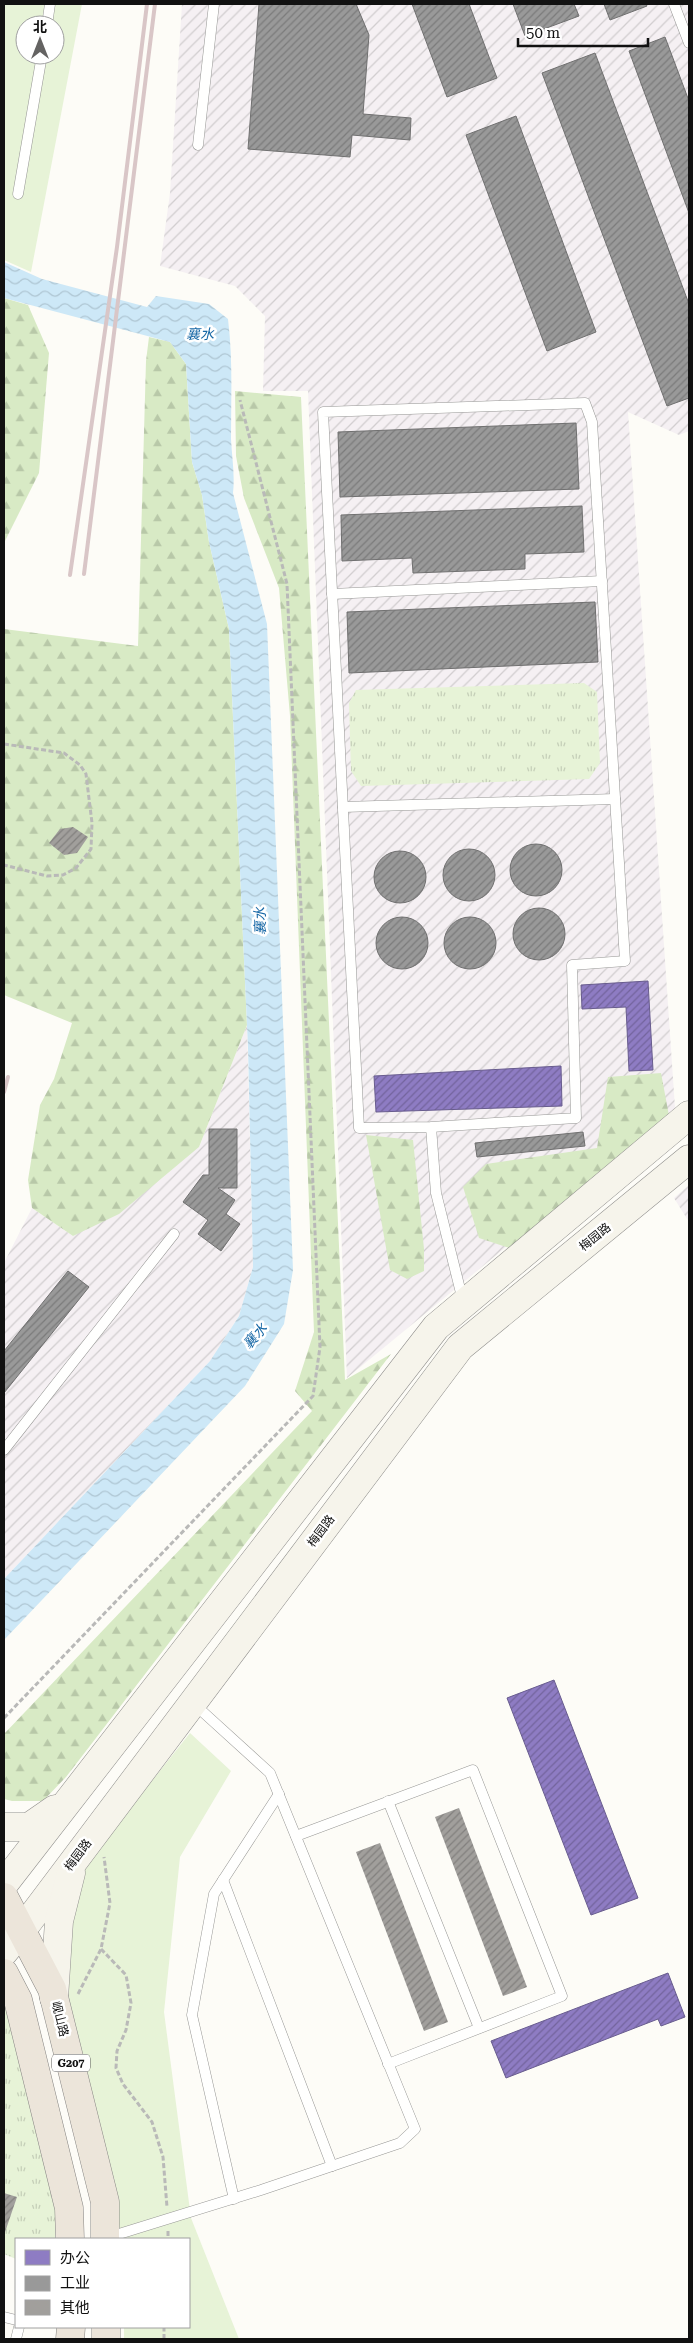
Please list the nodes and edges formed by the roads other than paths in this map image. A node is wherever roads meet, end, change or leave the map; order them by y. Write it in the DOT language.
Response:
graph roads {
  1 [pos="214,4"];
  2 [pos="674,4"];
  3 [pos="689,43"];
  4 [pos="40,65"];
  5 [pos="198,145"];
  6 [pos="18,194"];
  7 [pos="602,581"];
  8 [pos="332,594"];
  9 [pos="615,800"];
  10 [pos="343,807"];
  11 [pos="689,1115"];
  12 [pos="432,1127"];
  13 [pos="689,1159"];
  14 [pos="174,1234"];
  15 [pos="464,1304"];
  16 [pos="4,1450"];
  17 [pos="193,1703"];
  18 [pos="279,1794"];
  19 [pos="71,1798"];
  20 [pos="388,1801"];
  21 [pos="4,1827"];
  22 [pos="296,1836"];
  23 [pos="74,1861"];
  24 [pos="223,1880"];
  25 [pos="4,1884"];
  26 [pos="4,1897"];
  27 [pos="22,1930"];
  28 [pos="4,1952"];
  29 [pos="4,1973"];
  30 [pos="54,1998"];
  31 [pos="479,2028"];
  32 [pos="388,2064"];
  33 [pos="332,2166"];
  34 [pos="234,2199"];
  35 [pos="70,2238"];
  36 [pos="105,2238"];
  37 [pos="108,2238"];
  1 -- 5 [label="lane"];
  2 -- 3 [label="lane"];
  4 -- 6 [label="lane"];
  7 -- 8 [label="lane"];
  7 -- 8 [label="lane"];
  7 -- 9 [label="lane"];
  8 -- 10 [label="lane"];
  9 -- 10 [label="lane"];
  9 -- 12 [label="lane"];
  10 -- 12 [label="lane"];
  11 -- 15 [label="main road"];
  12 -- 15 [label="lane"];
  13 -- 17 [label="main road, 梅园路"];
  14 -- 16 [label="lane"];
  15 -- 19 [label="main road"];
  17 -- 18 [label="lane"];
  17 -- 23 [label="main road, 梅园路"];
  18 -- 22 [label="lane"];
  18 -- 24 [label="lane"];
  19 -- 21 [label="main road"];
  19 -- 25 [label="main road"];
  20 -- 22 [label="lane"];
  20 -- 31 [label="lane"];
  20 -- 31 [label="lane"];
  22 -- 32 [label="lane"];
  23 -- 27 [label="main road, 梅园路"];
  23 -- 30 [label="main road"];
  24 -- 33 [label="lane"];
  24 -- 34 [label="lane"];
  26 -- 27 [label="highway, 岘山路 / G207"];
  27 -- 28 [label="main road, 梅园路"];
  27 -- 30 [label="highway, 岘山路 / G207"];
  29 -- 35 [label="highway, G207"];
  30 -- 36 [label="highway, 岘山路 / G207"];
  31 -- 32 [label="lane"];
  32 -- 33 [label="lane"];
  33 -- 34 [label="lane"];
  34 -- 37 [label="lane"];
}
